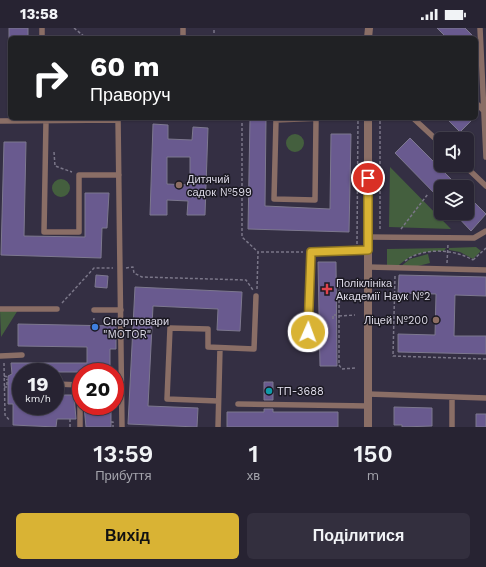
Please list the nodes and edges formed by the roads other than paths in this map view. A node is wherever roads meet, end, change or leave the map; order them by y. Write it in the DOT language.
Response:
graph roads {
  1 [pos="480,28"];
  2 [pos="478,105"];
  3 [pos="484,111"];
  4 [pos="82,120"];
  5 [pos="118,120"];
  6 [pos="316,120"];
  7 [pos="368,120"];
  8 [pos="415,120"];
  9 [pos="0,121"];
  10 [pos="46,121"];
  11 [pos="434,138"];
  12 [pos="486,157"];
  13 [pos="471,172"];
  14 [pos="119,175"];
  15 [pos="486,186"];
  16 [pos="486,231"];
  17 [pos="368,237"];
  18 [pos="368,250"];
  19 [pos="368,267"];
  20 [pos="486,270"];
  21 [pos="256,296"];
  22 [pos="0,309"];
  23 [pos="57,309"];
  24 [pos="94,310"];
  25 [pos="121,310"];
  26 [pos="308,332"];
  27 [pos="220,348"];
  28 [pos="22,355"];
  29 [pos="0,356"];
  30 [pos="64,384"];
  31 [pos="368,394"];
  32 [pos="452,397"];
  33 [pos="486,398"];
  34 [pos="218,401"];
  35 [pos="238,404"];
  36 [pos="368,406"];
  37 [pos="80,427"];
  38 [pos="122,427"];
  39 [pos="218,427"];
  40 [pos="368,427"];
  41 [pos="452,427"];
  1 -- 3 [label="lane"];
  2 -- 3 [label="lane"];
  3 -- 12 [label="lane"];
  4 -- 10 [label="lane"];
  5 -- 14 [label="lane"];
  6 -- 6 [label="lane"];
  7 -- 17 [label="street"];
  8 -- 11 [label="lane"];
  9 -- 10 [label="lane"];
  10 -- 14 [label="lane"];
  13 -- 15 [label="lane"];
  14 -- 25 [label="lane"];
  16 -- 17 [label="lane"];
  17 -- 18 [label="street"];
  18 -- 19 [label="street"];
  18 -- 26 [label="lane"];
  19 -- 20 [label="lane"];
  19 -- 31 [label="street"];
  21 -- 27 [label="lane"];
  22 -- 23 [label="lane"];
  24 -- 25 [label="lane"];
  25 -- 38 [label="lane"];
  27 -- 34 [label="lane"];
  27 -- 34 [label="lane"];
  28 -- 29 [label="lane"];
  30 -- 37 [label="lane"];
  31 -- 32 [label="lane"];
  31 -- 36 [label="street"];
  32 -- 33 [label="lane"];
  32 -- 41 [label="lane"];
  34 -- 39 [label="lane"];
  35 -- 36 [label="lane"];
  36 -- 40 [label="street"];
}
